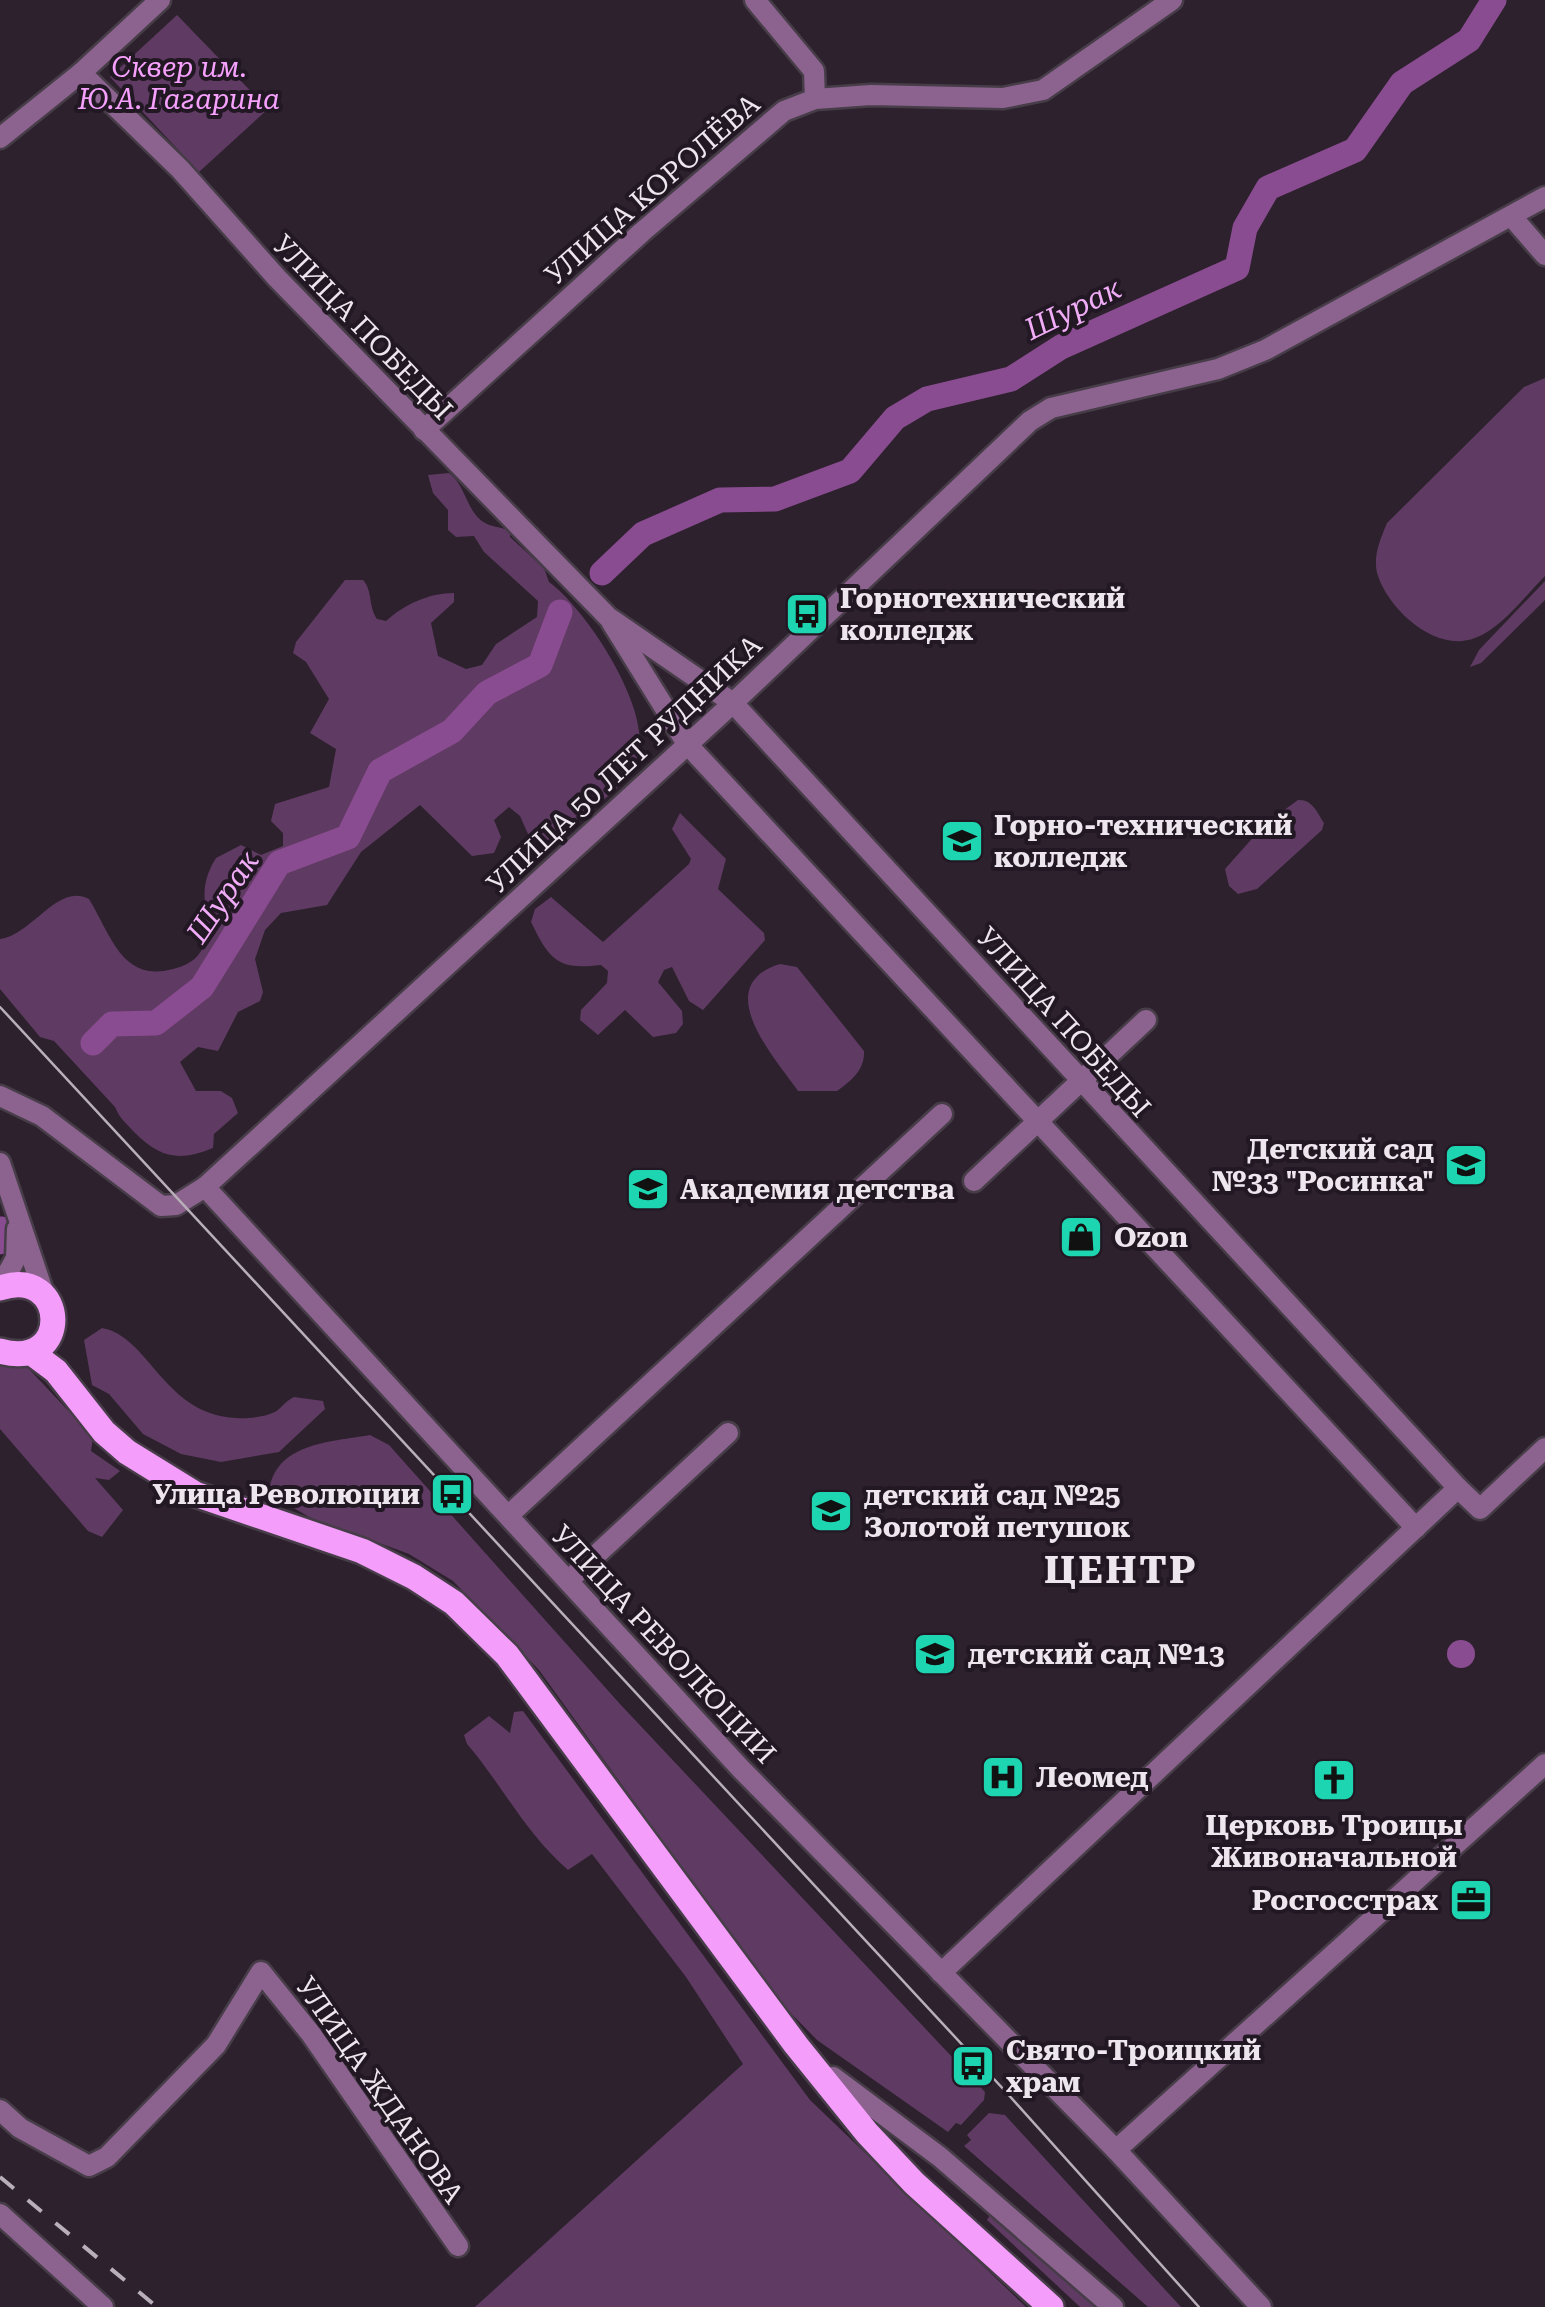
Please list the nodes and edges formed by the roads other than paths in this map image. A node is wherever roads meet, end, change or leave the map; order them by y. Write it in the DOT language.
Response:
graph roads {
  1 [pos="160,0"];
  2 [pos="755,0"];
  3 [pos="1172,0"];
  4 [pos="81,73"];
  5 [pos="815,100"];
  6 [pos="0,138"];
  7 [pos="1545,197"];
  8 [pos="1512,218"];
  9 [pos="1545,255"];
  10 [pos="424,430"];
  11 [pos="608,617"];
  12 [pos="733,703"];
  13 [pos="687,744"];
  14 [pos="1146,1020"];
  15 [pos="1081,1080"];
  16 [pos="0,1096"];
  17 [pos="942,1114"];
  18 [pos="1038,1121"];
  19 [pos="0,1163"];
  20 [pos="974,1182"];
  21 [pos="205,1186"];
  22 [pos="18,1212"];
  23 [pos="0,1288"];
  24 [pos="44,1294"];
  25 [pos="54,1324"];
  26 [pos="0,1352"];
  27 [pos="32,1353"];
  28 [pos="83,1405"];
  29 [pos="728,1433"];
  30 [pos="1545,1448"];
  31 [pos="1458,1488"];
  32 [pos="508,1515"];
  33 [pos="1416,1528"];
  34 [pos="569,1580"];
  35 [pos="1545,1764"];
  36 [pos="941,1973"];
  37 [pos="796,2045"];
  38 [pos="0,2110"];
  39 [pos="1116,2150"];
  40 [pos="5,2226"];
  41 [pos="458,2246"];
  42 [pos="103,2307"];
  43 [pos="1051,2307"];
  44 [pos="1114,2307"];
  45 [pos="1261,2307"];
  1 -- 4 [label="street"];
  2 -- 5 [label="street"];
  3 -- 5 [label="street, УЛИЦА КОРОЛЁВА"];
  4 -- 6 [label="street"];
  4 -- 10 [label="street, УЛИЦА ПОБЕДЫ"];
  5 -- 10 [label="street, УЛИЦА КОРОЛЁВА"];
  7 -- 8 [label="street, УЛИЦА 50 ЛЕТ РУДНИКА"];
  8 -- 9 [label="street"];
  8 -- 12 [label="street, УЛИЦА 50 ЛЕТ РУДНИКА"];
  10 -- 11 [label="street, УЛИЦА ПОБЕДЫ"];
  11 -- 12 [label="street, УЛИЦА ПОБЕДЫ"];
  11 -- 13 [label="street, УЛИЦА ПОБЕДЫ"];
  12 -- 13 [label="street, УЛИЦА 50 ЛЕТ РУДНИКА"];
  12 -- 15 [label="street, УЛИЦА ПОБЕДЫ"];
  13 -- 18 [label="street, УЛИЦА ПОБЕДЫ"];
  13 -- 21 [label="street, УЛИЦА 50 ЛЕТ РУДНИКА"];
  14 -- 15 [label="street"];
  15 -- 18 [label="street"];
  15 -- 31 [label="street, УЛИЦА ПОБЕДЫ"];
  16 -- 21 [label="street"];
  17 -- 32 [label="street"];
  18 -- 20 [label="street"];
  18 -- 33 [label="street, УЛИЦА ПОБЕДЫ"];
  19 -- 22 [label="street"];
  21 -- 32 [label="street, УЛИЦА РЕВОЛЮЦИИ"];
  22 -- 23 [label="street"];
  22 -- 24 [label="street"];
  23 -- 24 [label="main road"];
  24 -- 25 [label="main road"];
  25 -- 27 [label="main road"];
  25 -- 28 [label="main road"];
  26 -- 27 [label="main road"];
  27 -- 28 [label="main road"];
  28 -- 37 [label="main road"];
  29 -- 34 [label="street"];
  30 -- 31 [label="street"];
  31 -- 33 [label="street"];
  32 -- 34 [label="street, УЛИЦА РЕВОЛЮЦИИ"];
  33 -- 36 [label="street"];
  34 -- 36 [label="street, УЛИЦА РЕВОЛЮЦИИ"];
  35 -- 39 [label="street"];
  36 -- 39 [label="street, УЛИЦА РЕВОЛЮЦИИ"];
  37 -- 43 [label="main road"];
  37 -- 44 [label="street"];
  38 -- 41 [label="street, УЛИЦА ЖДАНОВА"];
  39 -- 45 [label="street, УЛИЦА РЕВОЛЮЦИИ"];
  40 -- 42 [label="street"];
}
